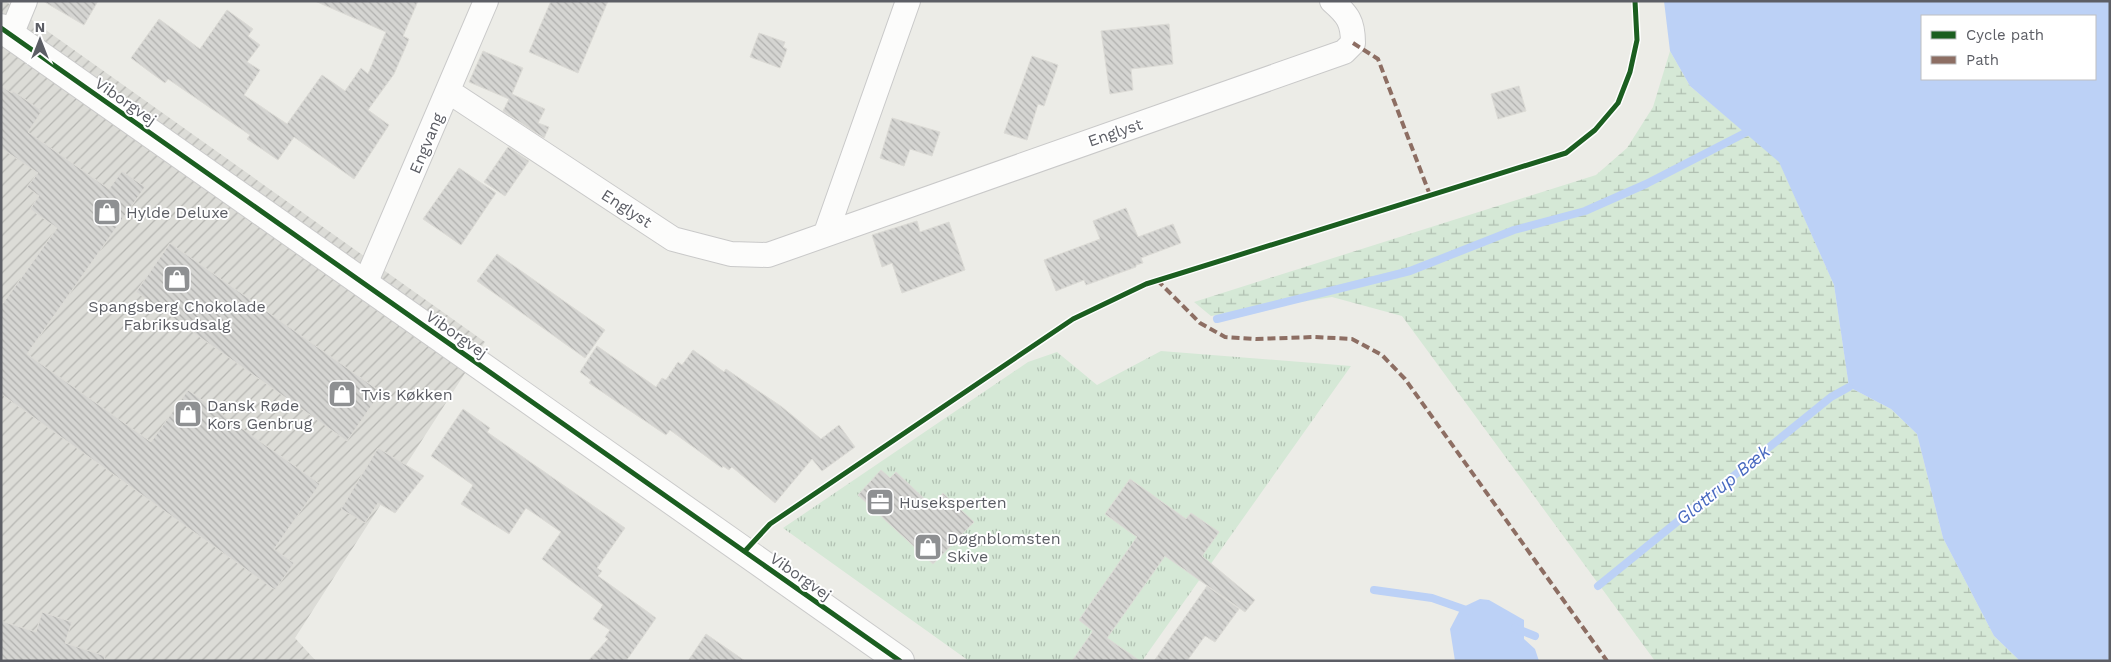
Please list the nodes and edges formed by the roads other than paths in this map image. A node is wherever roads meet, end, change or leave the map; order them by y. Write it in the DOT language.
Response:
graph roads {
  1 [pos="26,1"];
  2 [pos="486,1"];
  3 [pos="908,1"];
  4 [pos="1332,1"];
  5 [pos="6,31"];
  6 [pos="448,90"];
  7 [pos="826,233"];
  8 [pos="365,284"];
  9 [pos="900,661"];
  1 -- 5 [label="street"];
  2 -- 6 [label="street, Engvang"];
  3 -- 7 [label="street"];
  4 -- 7 [label="street, Englyst"];
  5 -- 8 [label="street, Viborgvej"];
  6 -- 7 [label="street, Englyst"];
  6 -- 8 [label="street, Engvang"];
  8 -- 9 [label="street, Viborgvej"];
}
